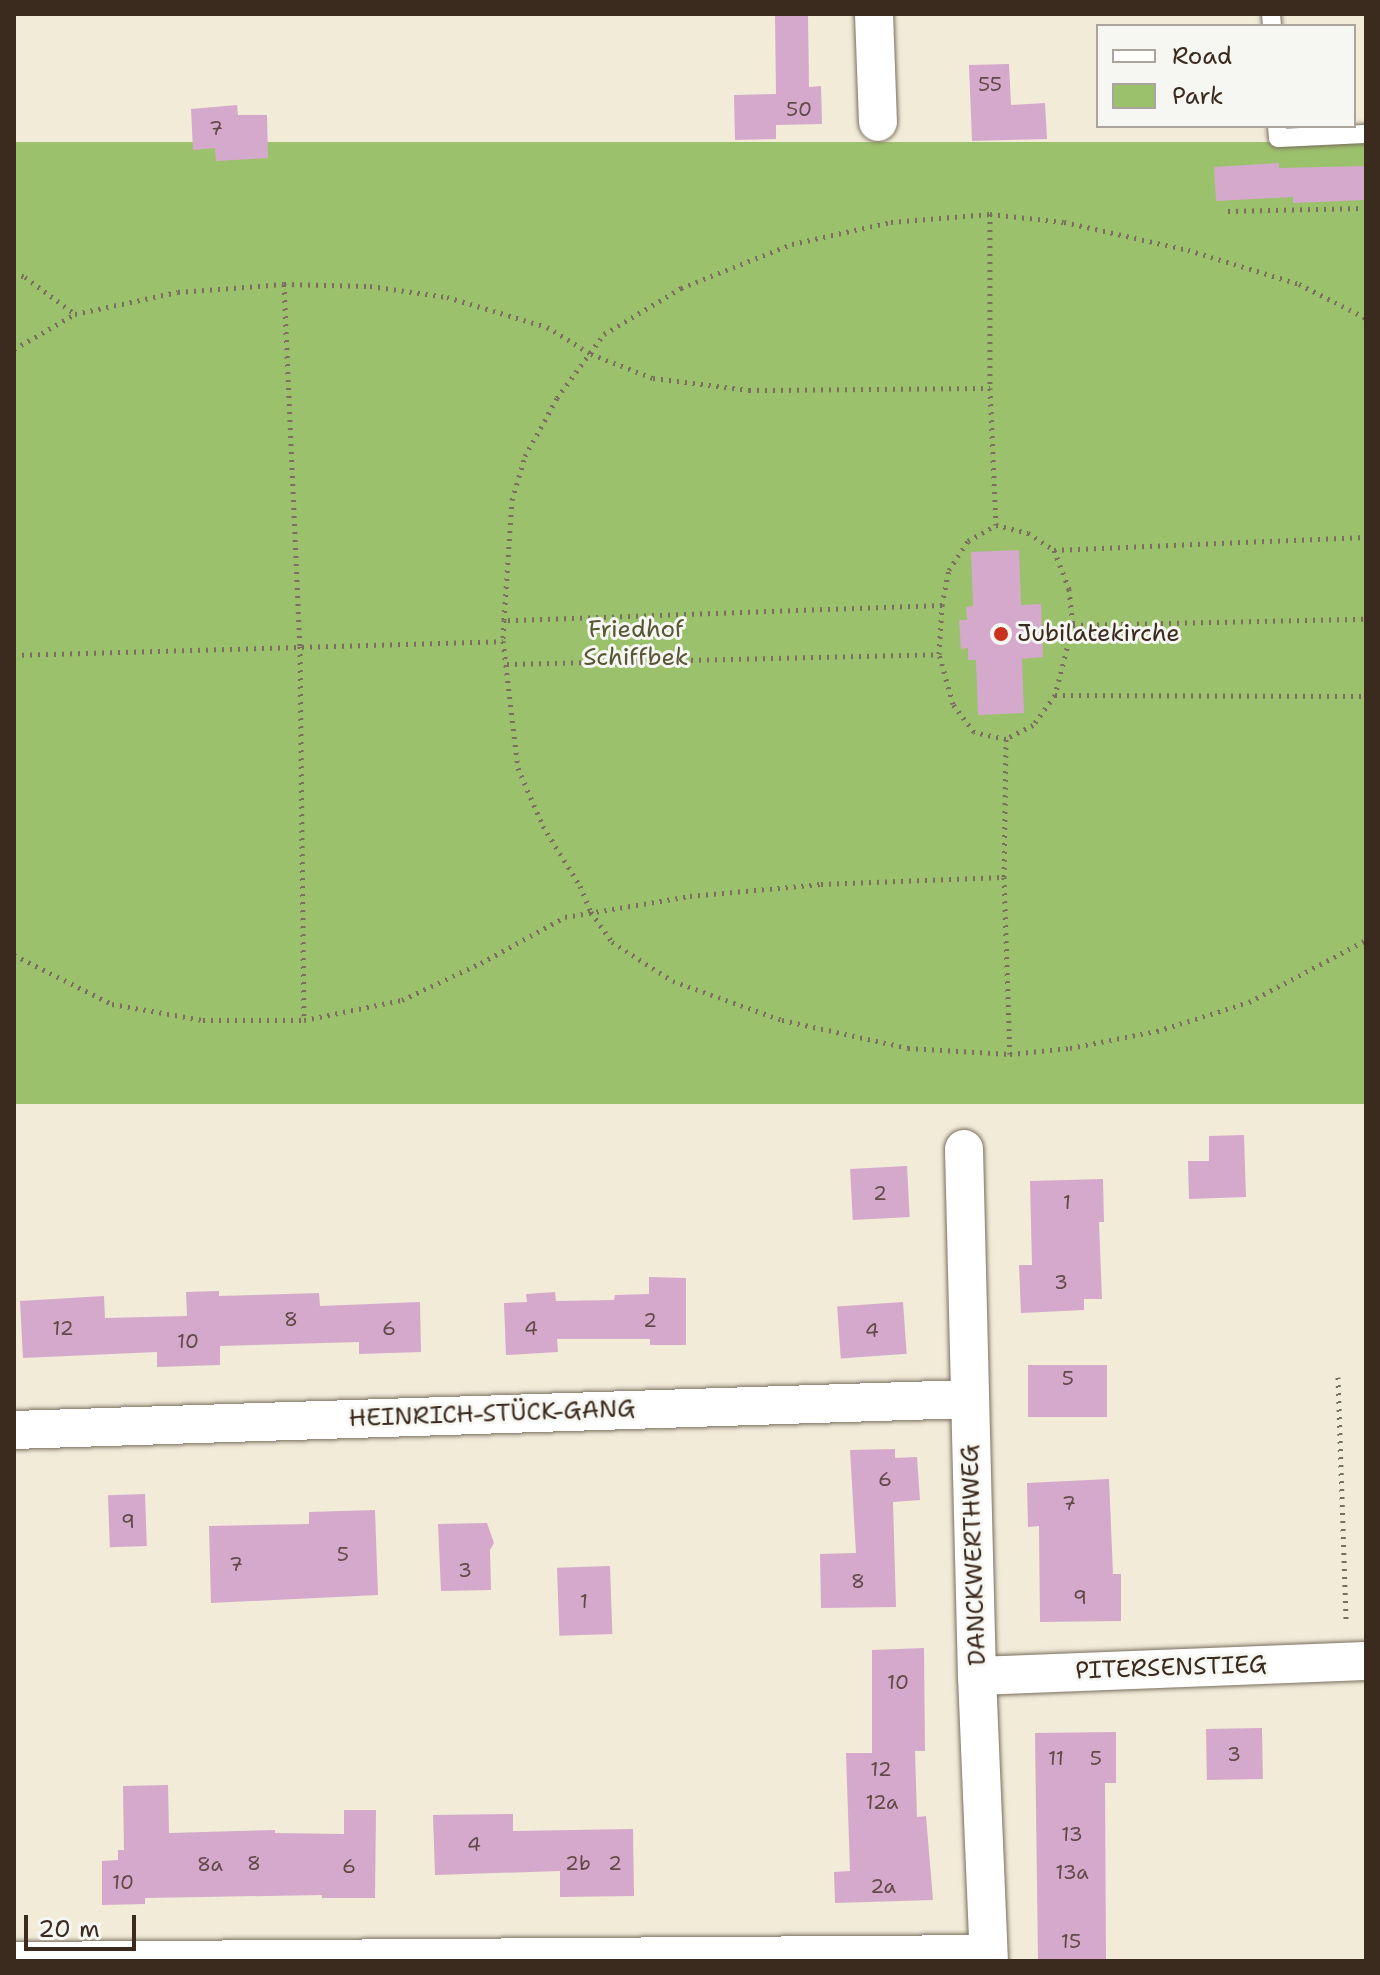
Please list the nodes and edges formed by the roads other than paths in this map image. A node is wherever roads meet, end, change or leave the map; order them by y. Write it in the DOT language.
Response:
graph roads {
  1 [pos="874,14"];
  2 [pos="878,122"];
  3 [pos="1277,128"];
  4 [pos="1366,134"];
  5 [pos="964,1149"];
  6 [pos="969,1399"];
  7 [pos="14,1430"];
  8 [pos="1357,1661"];
  9 [pos="977,1676"];
  10 [pos="989,1957"];
  11 [pos="14,1961"];
  1 -- 2 [label="street"];
  3 -- 4 [label="lane"];
  5 -- 6 [label="street, DANCKWERTHWEG"];
  6 -- 7 [label="street, HEINRICH-STÜCK-GANG"];
  6 -- 9 [label="street, DANCKWERTHWEG"];
  8 -- 9 [label="street, PITERSENSTIEG"];
  9 -- 10 [label="street, DANCKWERTHWEG"];
  10 -- 11 [label="street"];
}
